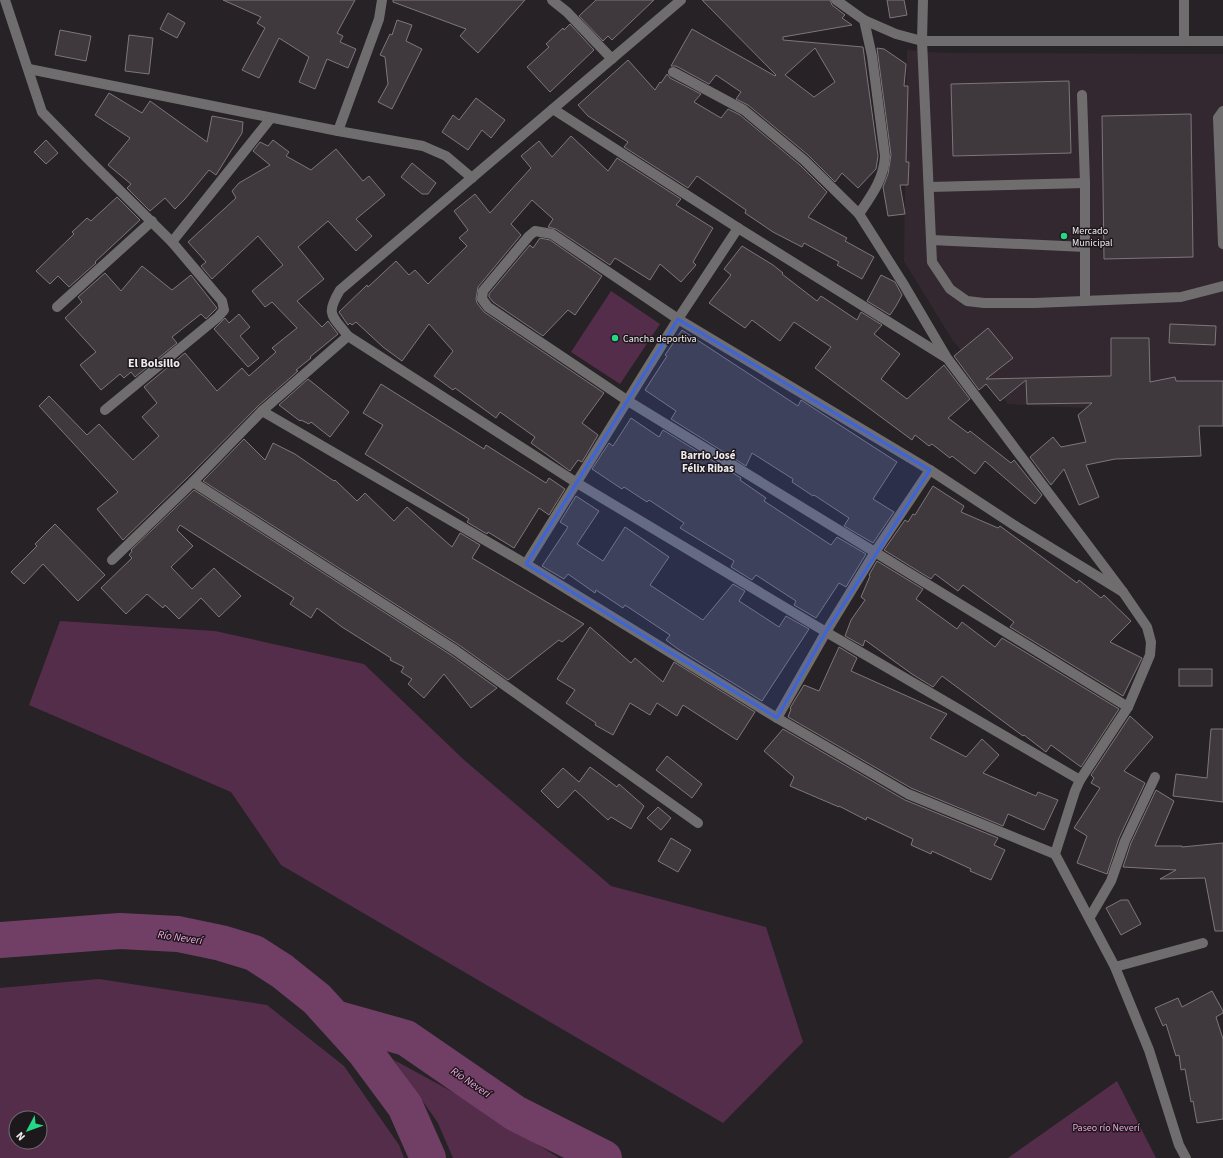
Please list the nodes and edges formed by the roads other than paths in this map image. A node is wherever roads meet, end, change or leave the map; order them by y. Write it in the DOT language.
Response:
graph roads {
  1 [pos="5,0"];
  2 [pos="382,0"];
  3 [pos="552,0"];
  4 [pos="681,0"];
  5 [pos="836,0"];
  6 [pos="923,0"];
  7 [pos="1184,0"];
  8 [pos="864,20"];
  9 [pos="922,40"];
  10 [pos="1184,41"];
  11 [pos="1223,41"];
  12 [pos="612,59"];
  13 [pos="29,69"];
  14 [pos="673,72"];
  15 [pos="1082,95"];
  16 [pos="553,110"];
  17 [pos="1223,111"];
  18 [pos="271,118"];
  19 [pos="338,131"];
  20 [pos="472,178"];
  21 [pos="1085,183"];
  22 [pos="929,187"];
  23 [pos="859,214"];
  24 [pos="152,221"];
  25 [pos="738,228"];
  26 [pos="931,240"];
  27 [pos="172,242"];
  28 [pos="1223,244"];
  29 [pos="1085,247"];
  30 [pos="1223,286"];
  31 [pos="1085,301"];
  32 [pos="57,307"];
  33 [pos="678,319"];
  34 [pos="348,336"];
  35 [pos="947,358"];
  36 [pos="628,401"];
  37 [pos="105,410"];
  38 [pos="262,411"];
  39 [pos="930,470"];
  40 [pos="193,482"];
  41 [pos="577,484"];
  42 [pos="875,552"];
  43 [pos="112,560"];
  44 [pos="526,564"];
  45 [pos="1123,592"];
  46 [pos="826,632"];
  47 [pos="1128,707"];
  48 [pos="777,718"];
  49 [pos="1155,777"];
  50 [pos="1080,780"];
  51 [pos="698,823"];
  52 [pos="1055,854"];
  53 [pos="1090,917"];
  54 [pos="1203,943"];
  55 [pos="1115,967"];
  56 [pos="1186,1158"];
  1 -- 13 [label="street"];
  2 -- 19 [label="street"];
  3 -- 12 [label="street"];
  4 -- 12 [label="street"];
  5 -- 8 [label="street"];
  6 -- 9 [label="street"];
  7 -- 10 [label="street"];
  8 -- 9 [label="street"];
  8 -- 23 [label="street"];
  9 -- 10 [label="street"];
  9 -- 22 [label="street"];
  10 -- 11 [label="street"];
  12 -- 16 [label="street"];
  13 -- 18 [label="street"];
  13 -- 24 [label="street"];
  14 -- 23 [label="street"];
  15 -- 21 [label="street"];
  16 -- 20 [label="street"];
  16 -- 25 [label="street"];
  17 -- 28 [label="street"];
  18 -- 19 [label="street"];
  18 -- 27 [label="street"];
  19 -- 20 [label="street"];
  20 -- 34 [label="street"];
  21 -- 22 [label="street"];
  21 -- 29 [label="street"];
  22 -- 26 [label="street"];
  23 -- 35 [label="street"];
  24 -- 27 [label="street"];
  24 -- 32 [label="street"];
  25 -- 33 [label="street"];
  25 -- 35 [label="street"];
  26 -- 29 [label="street"];
  26 -- 31 [label="street"];
  27 -- 37 [label="street"];
  29 -- 31 [label="street"];
  30 -- 31 [label="street"];
  33 -- 36 [label="street"];
  33 -- 36 [label="street"];
  33 -- 39 [label="street"];
  34 -- 38 [label="street"];
  34 -- 41 [label="street"];
  35 -- 45 [label="street"];
  36 -- 41 [label="street"];
  36 -- 42 [label="street"];
  38 -- 40 [label="street"];
  38 -- 44 [label="street"];
  39 -- 42 [label="street"];
  39 -- 45 [label="street"];
  40 -- 43 [label="street"];
  40 -- 51 [label="street"];
  41 -- 44 [label="street"];
  41 -- 46 [label="street"];
  42 -- 46 [label="street"];
  42 -- 47 [label="street"];
  44 -- 48 [label="street"];
  45 -- 47 [label="street"];
  46 -- 48 [label="street"];
  46 -- 50 [label="street"];
  47 -- 50 [label="street"];
  48 -- 52 [label="street"];
  49 -- 53 [label="street"];
  50 -- 52 [label="street"];
  52 -- 53 [label="street"];
  53 -- 55 [label="street"];
  54 -- 55 [label="street"];
  55 -- 56 [label="street"];
}
